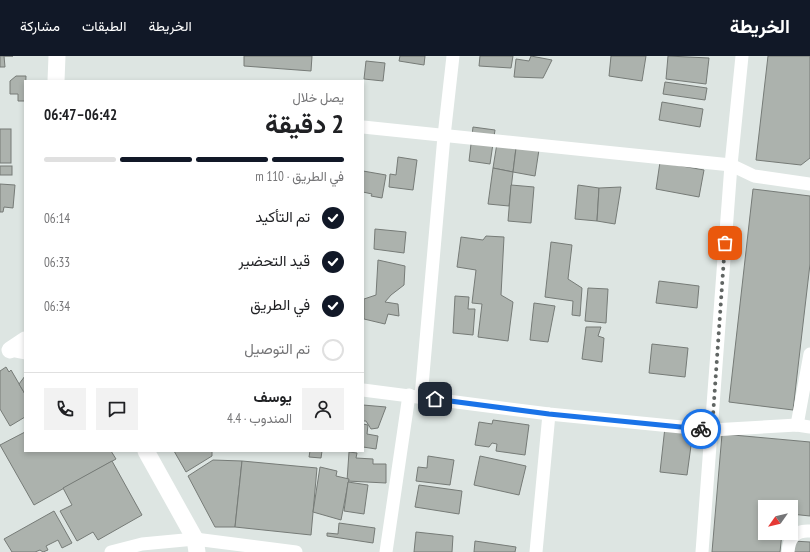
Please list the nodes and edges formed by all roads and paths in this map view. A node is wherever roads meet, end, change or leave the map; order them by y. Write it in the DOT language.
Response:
graph roads {
  1 [pos="57,56"];
  2 [pos="454,56"];
  3 [pos="742,56"];
  4 [pos="56,80"];
  5 [pos="364,127"];
  6 [pos="444,136"];
  7 [pos="731,165"];
  8 [pos="810,184"];
  9 [pos="24,341"];
  10 [pos="15,350"];
  11 [pos="810,354"];
  12 [pos="364,390"];
  13 [pos="415,396"];
  14 [pos="549,414"];
  15 [pos="804,426"];
  16 [pos="712,430"];
  17 [pos="147,452"];
  18 [pos="810,531"];
  19 [pos="196,545"];
  20 [pos="111,552"];
  21 [pos="296,552"];
  22 [pos="386,552"];
  23 [pos="536,552"];
  24 [pos="702,552"];
  25 [pos="788,552"];
  1 -- 4 [label="street"];
  2 -- 6 [label="street"];
  3 -- 7 [label="street"];
  5 -- 6 [label="street"];
  6 -- 7 [label="street"];
  6 -- 13 [label="street"];
  7 -- 8 [label="street"];
  7 -- 16 [label="street"];
  9 -- 10 [label="street"];
  11 -- 15 [label="street"];
  12 -- 13 [label="street"];
  13 -- 14 [label="street"];
  13 -- 22 [label="street"];
  14 -- 16 [label="street"];
  14 -- 23 [label="street"];
  15 -- 16 [label="street"];
  16 -- 24 [label="street"];
  17 -- 19 [label="street"];
  18 -- 25 [label="street"];
  19 -- 20 [label="street"];
  19 -- 21 [label="street"];
}
